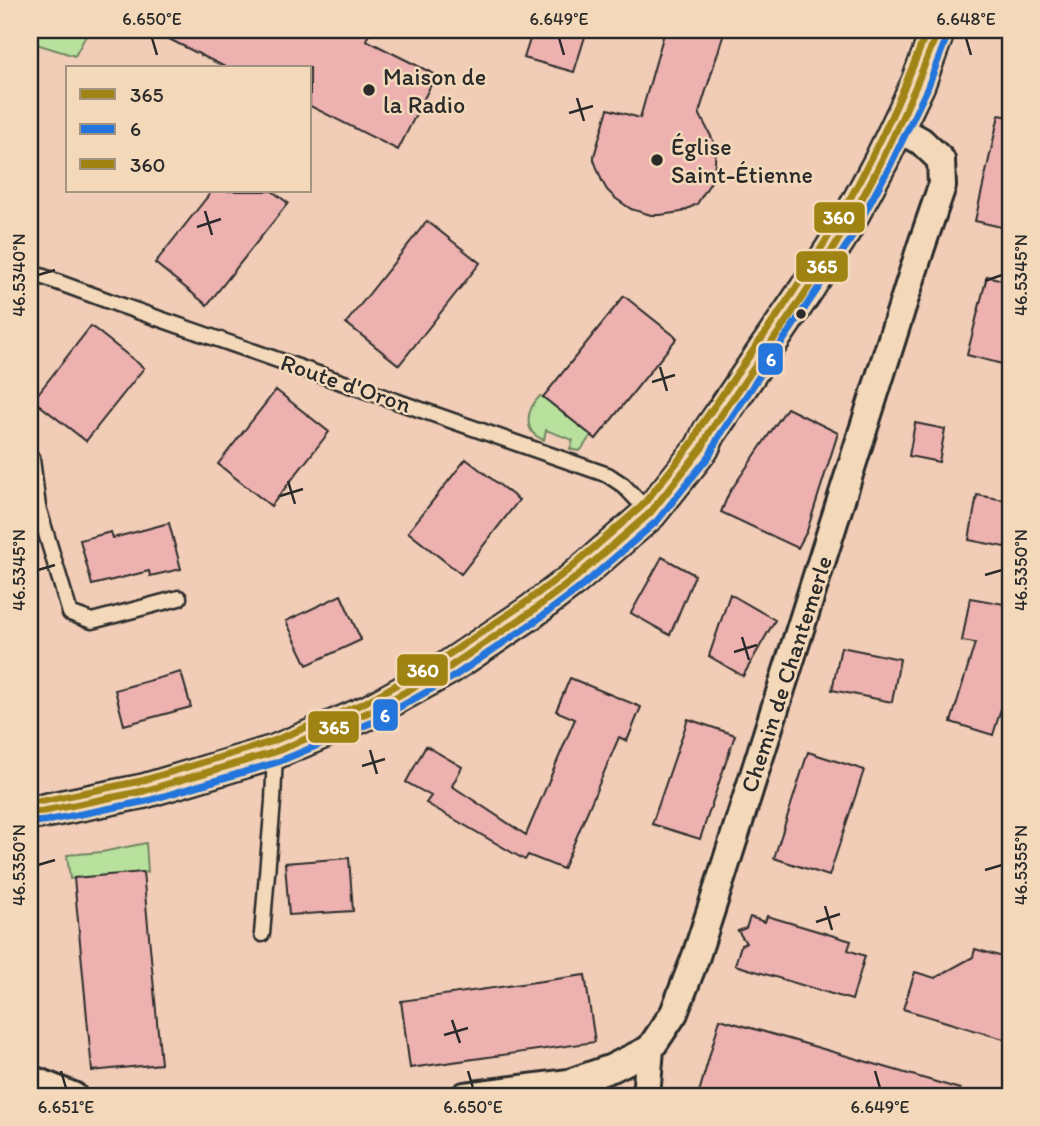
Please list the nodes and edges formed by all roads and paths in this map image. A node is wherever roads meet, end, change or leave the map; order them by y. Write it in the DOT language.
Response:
graph roads {
  1 [pos="938,30"];
  2 [pos="897,128"];
  3 [pos="30,272"];
  4 [pos="30,456"];
  5 [pos="650,513"];
  6 [pos="179,598"];
  7 [pos="275,752"];
  8 [pos="30,812"];
  9 [pos="262,934"];
  10 [pos="650,1049"];
  11 [pos="30,1080"];
  12 [pos="73,1096"];
  13 [pos="465,1096"];
  14 [pos="646,1096"];
  1 -- 2 [label="street"];
  2 -- 5 [label="street"];
  2 -- 10 [label="street, Chemin de Chantemerle"];
  3 -- 5 [label="lane, Route d'Oron"];
  4 -- 6 [label="lane"];
  5 -- 7 [label="street"];
  7 -- 8 [label="street"];
  7 -- 9 [label="lane"];
  10 -- 13 [label="street"];
  10 -- 14 [label="street"];
  11 -- 12 [label="street"];
}
